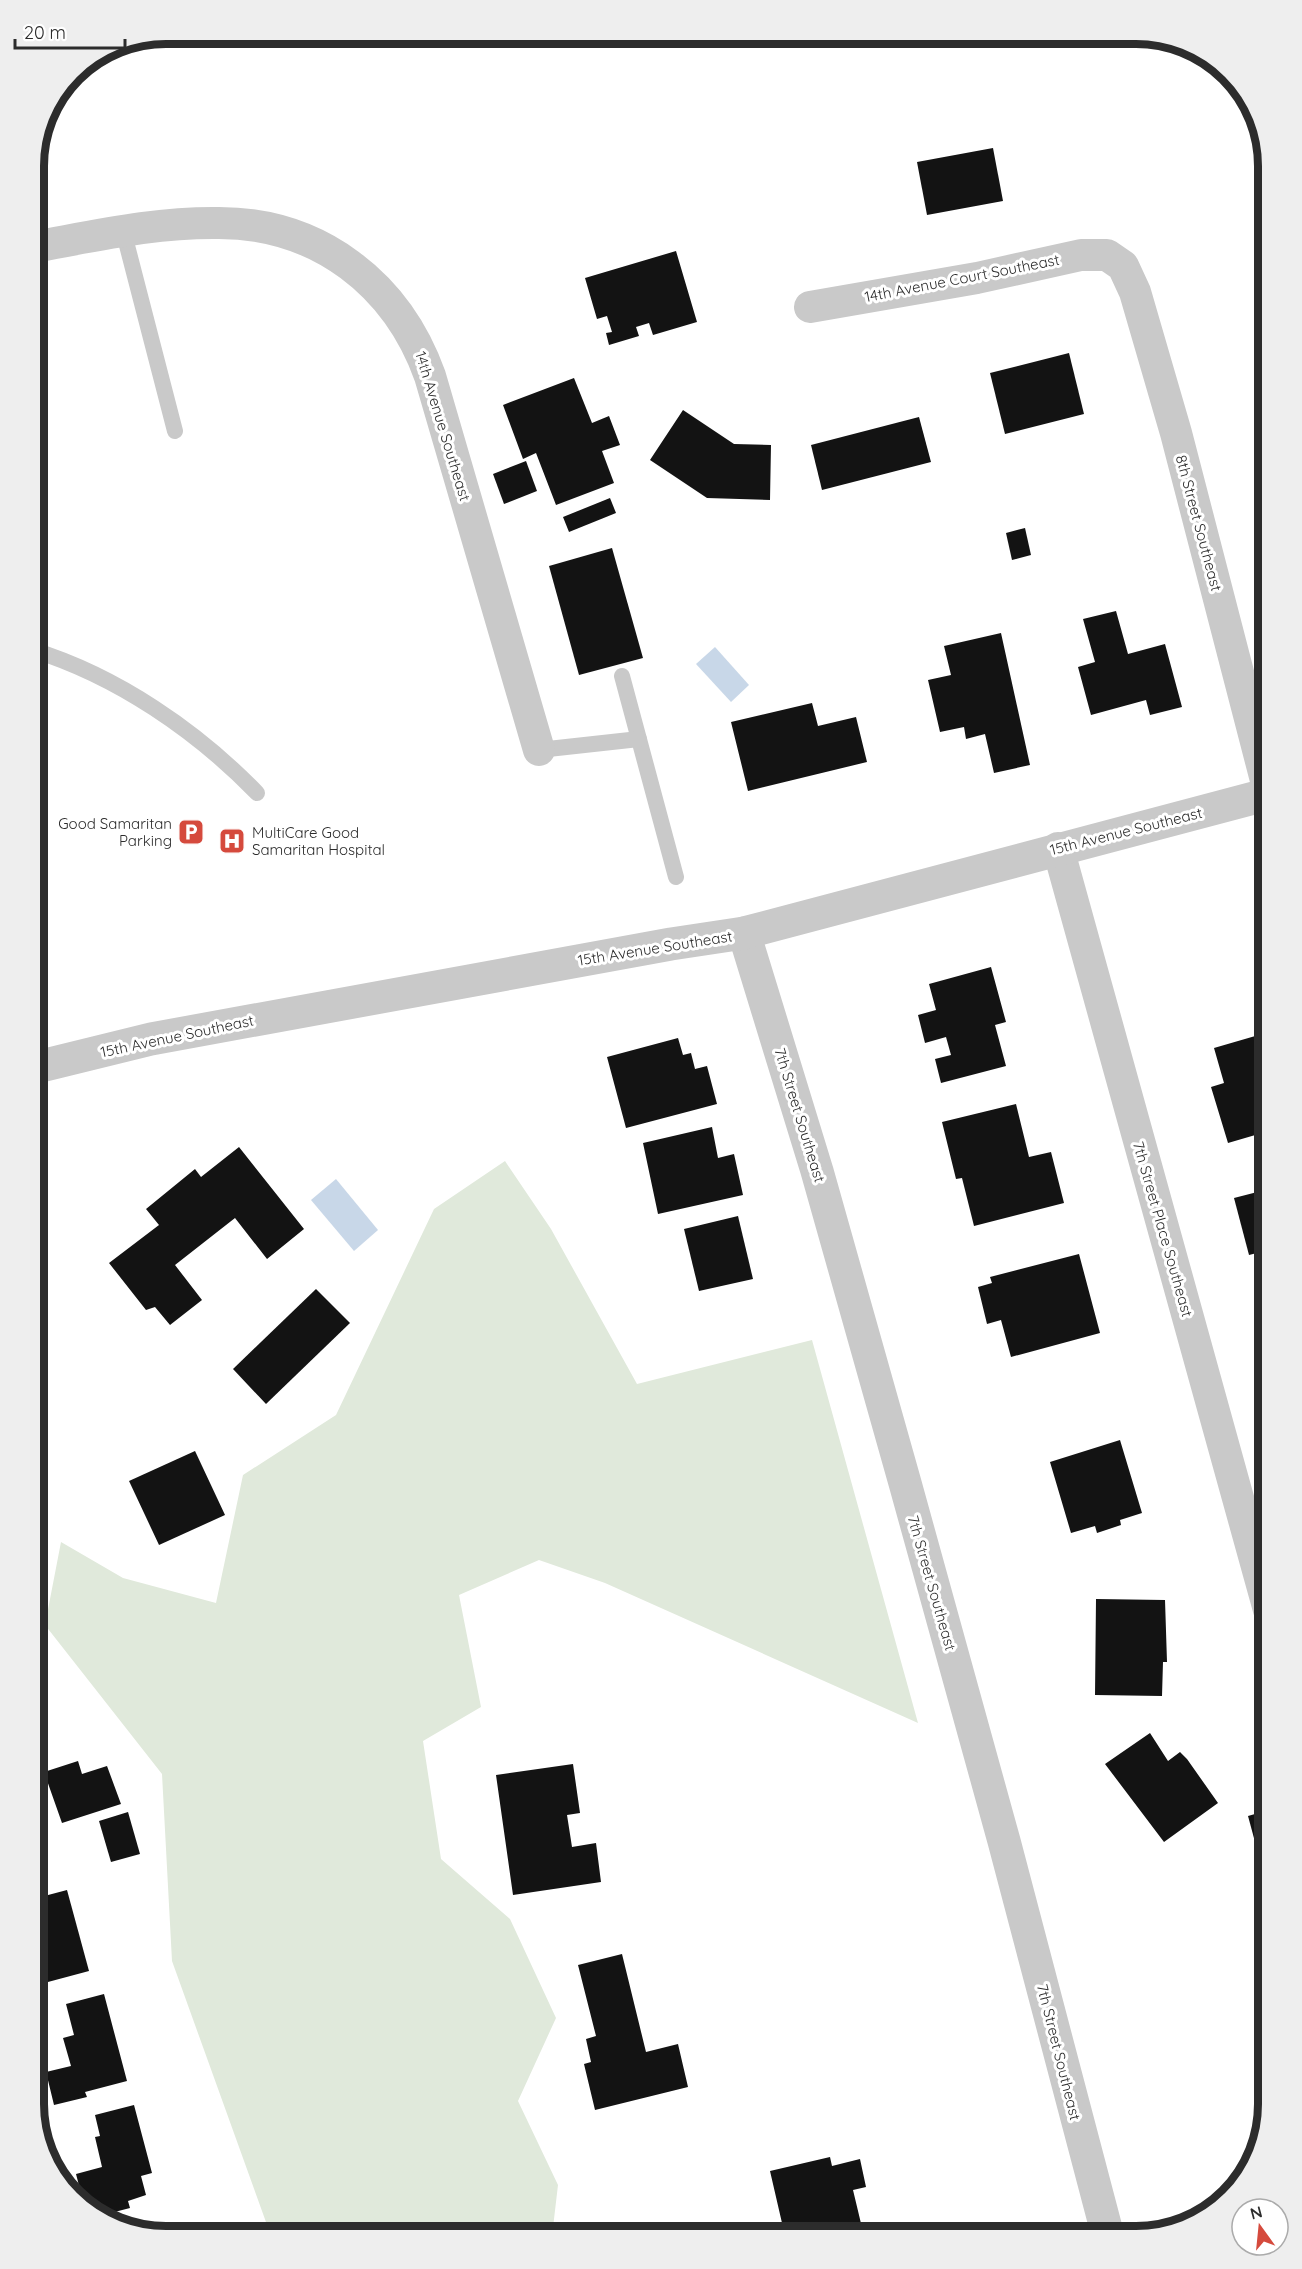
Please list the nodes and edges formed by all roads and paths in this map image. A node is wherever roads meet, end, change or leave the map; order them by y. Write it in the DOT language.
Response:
graph roads {
  1 [pos="123,230"];
  2 [pos="44,245"];
  3 [pos="1115,260"];
  4 [pos="810,307"];
  5 [pos="175,431"];
  6 [pos="44,654"];
  7 [pos="622,676"];
  8 [pos="639,739"];
  9 [pos="539,750"];
  10 [pos="1258,751"];
  11 [pos="257,793"];
  12 [pos="1258,796"];
  13 [pos="1058,848"];
  14 [pos="676,877"];
  15 [pos="744,933"];
  16 [pos="44,1065"];
  17 [pos="1258,1570"];
  18 [pos="1105,2226"];
  1 -- 2 [label="street, 14th Avenue Southeast"];
  1 -- 5 [label="lane"];
  1 -- 9 [label="street, 14th Avenue Southeast"];
  3 -- 4 [label="street, 14th Avenue Court Southeast"];
  3 -- 10 [label="street, 8th Street Southeast"];
  6 -- 11 [label="lane"];
  7 -- 8 [label="lane"];
  8 -- 9 [label="lane"];
  8 -- 14 [label="lane"];
  12 -- 13 [label="street, 15th Avenue Southeast"];
  13 -- 15 [label="street, 15th Avenue Southeast"];
  13 -- 17 [label="street, 7th Street Place Southeast"];
  15 -- 16 [label="street, 15th Avenue Southeast"];
  15 -- 18 [label="street, 7th Street Southeast"];
}
